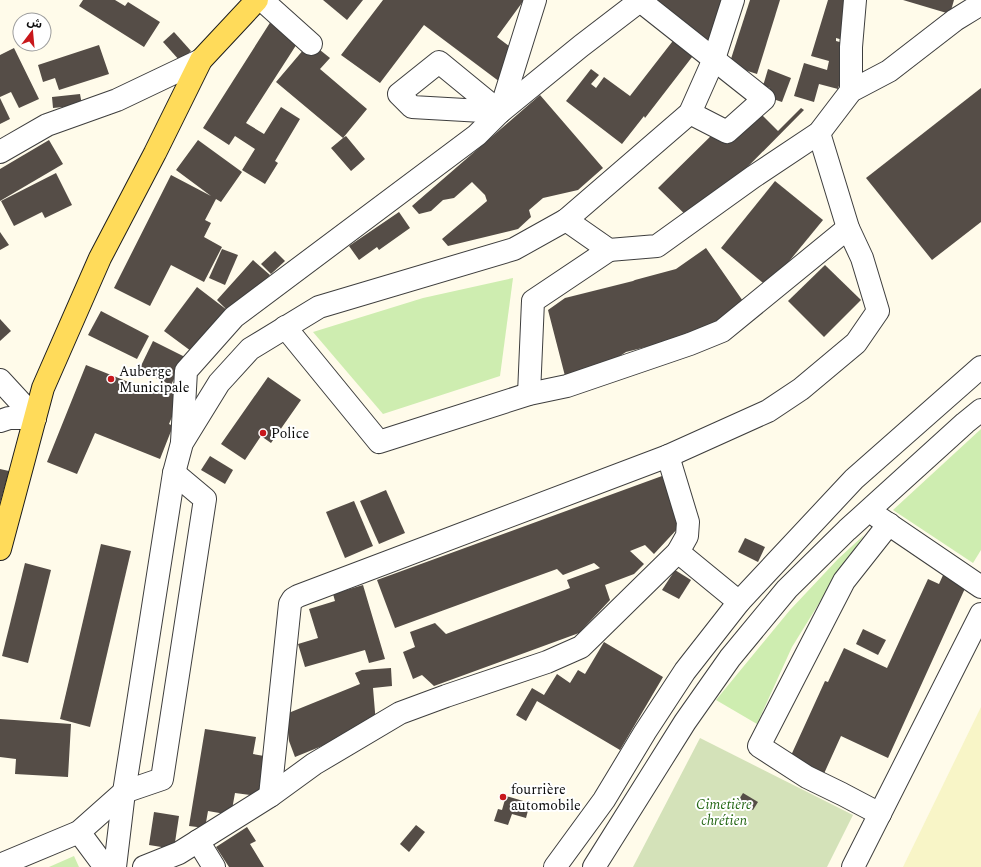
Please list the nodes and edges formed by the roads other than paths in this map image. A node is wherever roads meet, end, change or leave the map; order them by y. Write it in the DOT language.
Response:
graph roads {
  1 [pos="256,0"];
  2 [pos="262,0"];
  3 [pos="536,0"];
  4 [pos="640,0"];
  5 [pos="733,0"];
  6 [pos="855,0"];
  7 [pos="981,4"];
  8 [pos="312,44"];
  9 [pos="714,59"];
  10 [pos="201,60"];
  11 [pos="851,91"];
  12 [pos="500,112"];
  13 [pos="690,113"];
  14 [pos="819,133"];
  15 [pos="0,152"];
  16 [pos="566,220"];
  17 [pos="848,228"];
  18 [pos="609,250"];
  19 [pos="285,327"];
  20 [pos="981,367"];
  21 [pos="0,380"];
  22 [pos="529,394"];
  23 [pos="981,410"];
  24 [pos="34,418"];
  25 [pos="0,421"];
  26 [pos="182,443"];
  27 [pos="668,456"];
  28 [pos="174,473"];
  29 [pos="868,510"];
  30 [pos="889,524"];
  31 [pos="0,549"];
  32 [pos="678,552"];
  33 [pos="981,586"];
  34 [pos="739,602"];
  35 [pos="981,614"];
  36 [pos="124,792"];
  37 [pos="270,796"];
  38 [pos="880,814"];
  39 [pos="79,832"];
  40 [pos="198,841"];
  41 [pos="0,865"];
  42 [pos="105,867"];
  43 [pos="115,867"];
  44 [pos="144,867"];
  45 [pos="214,867"];
  46 [pos="555,867"];
  47 [pos="594,867"];
  48 [pos="853,867"];
  1 -- 10 [label="main road"];
  2 -- 8 [label="street"];
  3 -- 12 [label="street"];
  4 -- 9 [label="street"];
  4 -- 12 [label="street"];
  5 -- 9 [label="street"];
  6 -- 11 [label="street"];
  7 -- 11 [label="street"];
  9 -- 13 [label="street"];
  9 -- 13 [label="street"];
  10 -- 15 [label="street"];
  10 -- 24 [label="main road"];
  11 -- 14 [label="street"];
  12 -- 26 [label="street"];
  13 -- 16 [label="street"];
  14 -- 17 [label="street"];
  14 -- 18 [label="street"];
  16 -- 18 [label="street"];
  16 -- 19 [label="street"];
  17 -- 22 [label="street"];
  17 -- 27 [label="street"];
  18 -- 22 [label="street"];
  19 -- 22 [label="street"];
  19 -- 26 [label="street"];
  20 -- 34 [label="street"];
  21 -- 24 [label="street"];
  23 -- 29 [label="street"];
  24 -- 25 [label="street"];
  24 -- 31 [label="main road"];
  26 -- 28 [label="street"];
  27 -- 32 [label="street"];
  27 -- 37 [label="street"];
  28 -- 36 [label="street"];
  28 -- 36 [label="street"];
  29 -- 30 [label="street"];
  29 -- 47 [label="street"];
  30 -- 33 [label="street"];
  30 -- 38 [label="street"];
  32 -- 34 [label="street"];
  32 -- 37 [label="street"];
  34 -- 46 [label="street"];
  35 -- 38 [label="street"];
  36 -- 39 [label="street"];
  36 -- 43 [label="street"];
  37 -- 40 [label="street"];
  38 -- 48 [label="street"];
  39 -- 41 [label="street"];
  39 -- 42 [label="street"];
  40 -- 44 [label="street"];
  40 -- 45 [label="street"];
}
